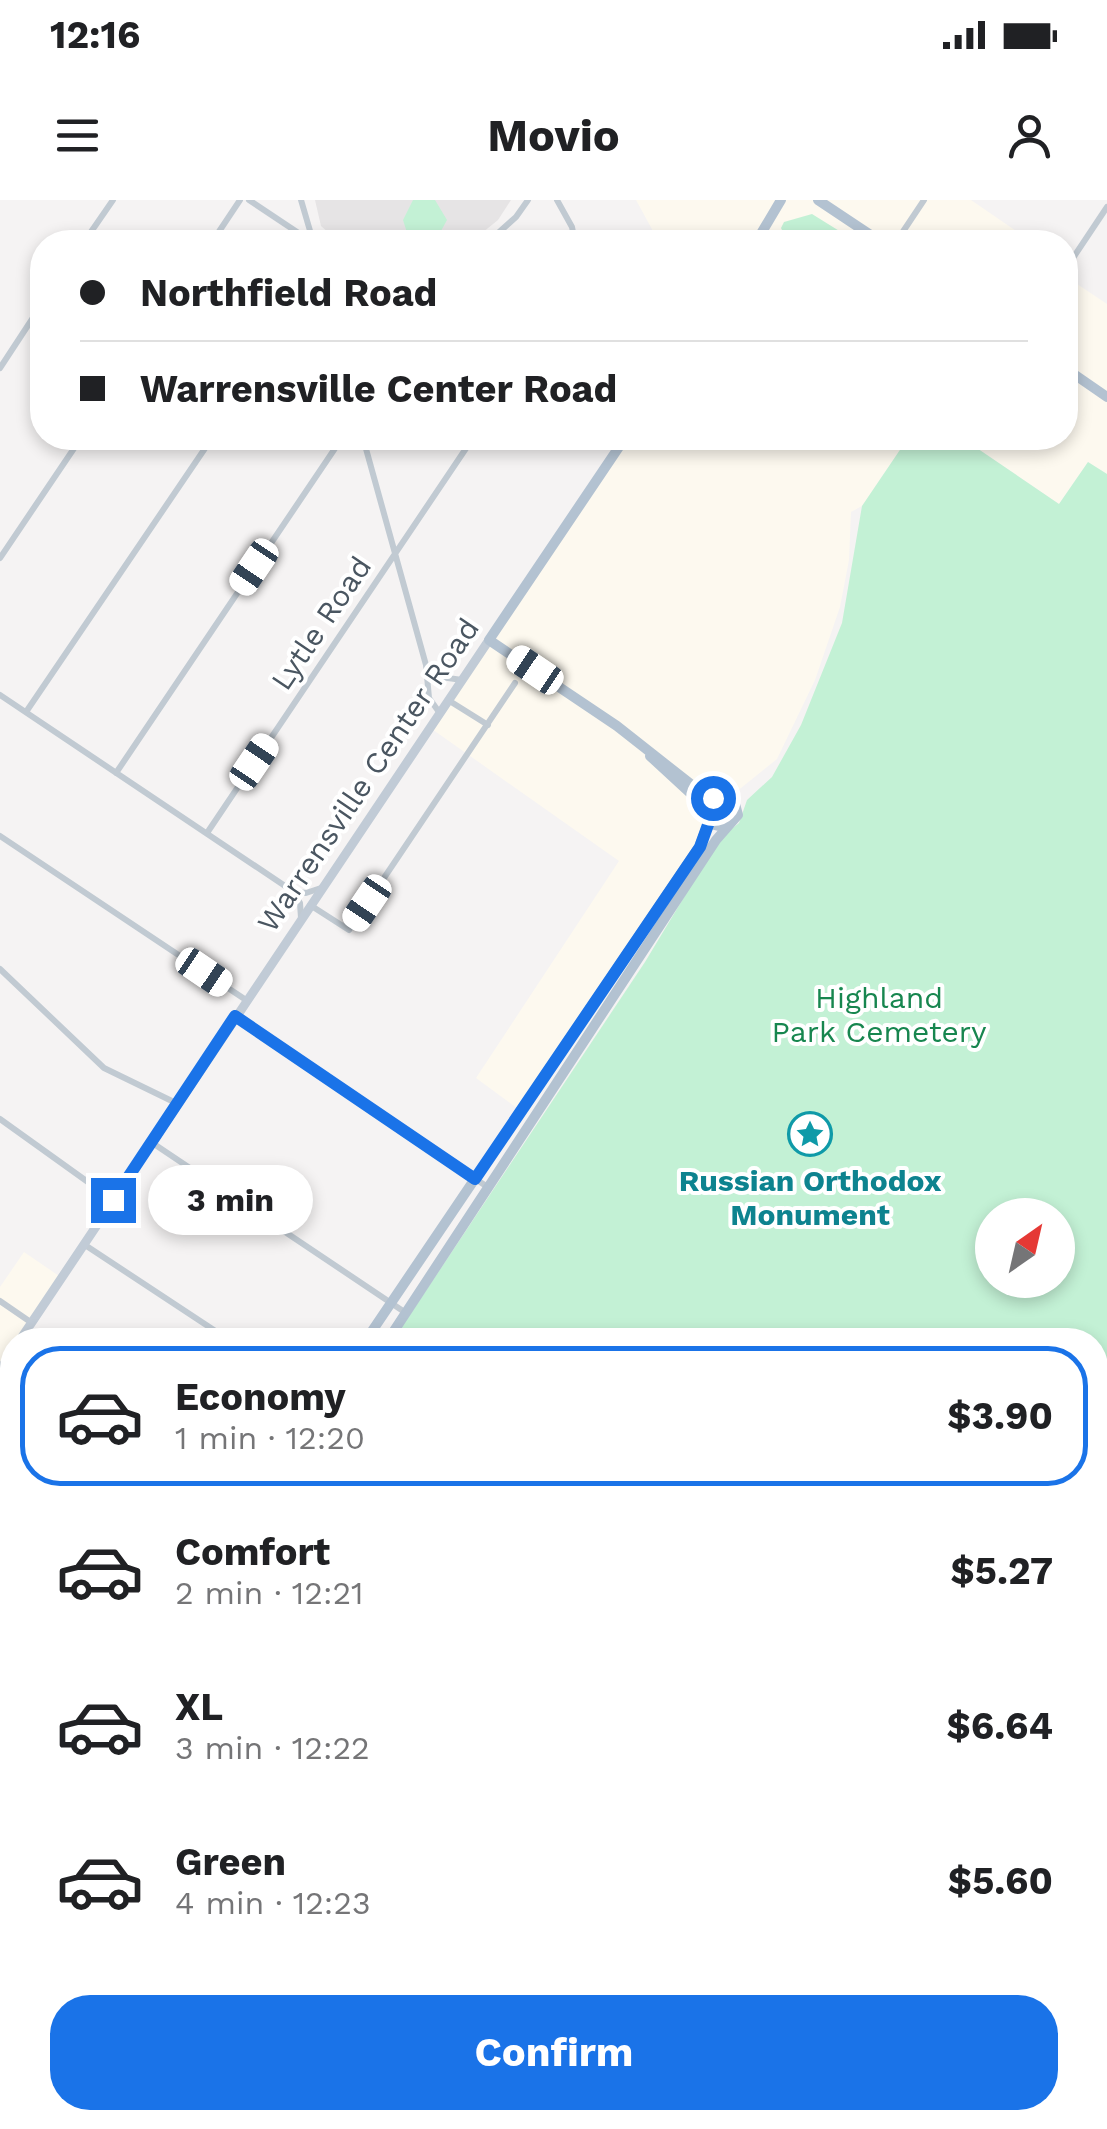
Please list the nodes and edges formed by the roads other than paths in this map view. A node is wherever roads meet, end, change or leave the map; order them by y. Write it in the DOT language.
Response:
graph roads {
  1 [pos="113,200"];
  2 [pos="240,200"];
  3 [pos="248,200"];
  4 [pos="301,200"];
  5 [pos="528,200"];
  6 [pos="557,200"];
  7 [pos="781,200"];
  8 [pos="818,200"];
  9 [pos="924,200"];
  10 [pos="1107,207"];
  11 [pos="92,230"];
  12 [pos="220,230"];
  13 [pos="294,230"];
  14 [pos="310,230"];
  15 [pos="502,230"];
  16 [pos="573,230"];
  17 [pos="763,230"];
  18 [pos="863,230"];
  19 [pos="904,230"];
  20 [pos="1078,250"];
  21 [pos="30,322"];
  22 [pos="0,368"];
  23 [pos="1078,377"];
  24 [pos="1107,397"];
  25 [pos="73,450"];
  26 [pos="204,450"];
  27 [pos="334,450"];
  28 [pos="367,450"];
  29 [pos="465,450"];
  30 [pos="617,450"];
  31 [pos="396,551"];
  32 [pos="0,558"];
  33 [pos="489,640"];
  34 [pos="426,665"];
  35 [pos="462,680"];
  36 [pos="515,683"];
  37 [pos="0,695"];
  38 [pos="448,700"];
  39 [pos="26,712"];
  40 [pos="440,712"];
  41 [pos="488,726"];
  42 [pos="638,742"];
  43 [pos="116,773"];
  44 [pos="717,796"];
  45 [pos="708,816"];
  46 [pos="726,828"];
  47 [pos="207,833"];
  48 [pos="0,836"];
  49 [pos="321,888"];
  50 [pos="291,890"];
  51 [pos="310,905"];
  52 [pos="301,918"];
  53 [pos="0,969"];
  54 [pos="246,1000"];
  55 [pos="235,1016"];
  56 [pos="176,1104"];
  57 [pos="0,1118"];
  58 [pos="150,1142"];
  59 [pos="475,1179"];
  60 [pos="489,1188"];
  61 [pos="113,1200"];
  62 [pos="84,1245"];
  63 [pos="0,1301"];
  64 [pos="391,1304"];
  65 [pos="406,1313"];
  66 [pos="32,1322"];
  67 [pos="28,1328"];
  68 [pos="211,1328"];
  69 [pos="374,1328"];
  70 [pos="396,1328"];
  1 -- 11 [label="street"];
  2 -- 12 [label="street"];
  3 -- 13 [label="street"];
  4 -- 14 [label="street"];
  5 -- 15 [label="street"];
  6 -- 16 [label="street"];
  7 -- 17 [label="main road"];
  8 -- 18 [label="main road"];
  9 -- 19 [label="street"];
  10 -- 20 [label="street"];
  21 -- 22 [label="street"];
  23 -- 24 [label="main road"];
  25 -- 32 [label="street"];
  26 -- 39 [label="street"];
  27 -- 43 [label="street"];
  28 -- 31 [label="street"];
  29 -- 31 [label="street, Lytle Road"];
  30 -- 33 [label="main road, Warrensville Center Road"];
  31 -- 34 [label="street"];
  31 -- 47 [label="street, Lytle Road"];
  33 -- 35 [label="main road, Warrensville Center Road"];
  33 -- 42 [label="main road"];
  34 -- 35 [label="street"];
  34 -- 40 [label="street"];
  35 -- 38 [label="main road, Warrensville Center Road"];
  36 -- 41 [label="street"];
  37 -- 39 [label="street"];
  38 -- 40 [label="main road, Warrensville Center Road"];
  38 -- 41 [label="street"];
  39 -- 43 [label="street"];
  40 -- 49 [label="main road, Warrensville Center Road"];
  41 -- 51 [label="street"];
  42 -- 44 [label="main road"];
  42 -- 45 [label="main road"];
  43 -- 47 [label="street"];
  44 -- 45 [label="main road"];
  44 -- 46 [label="main road"];
  45 -- 46 [label="main road"];
  45 -- 59 [label="main road"];
  46 -- 60 [label="main road"];
  47 -- 50 [label="street"];
  48 -- 54 [label="street"];
  49 -- 50 [label="street"];
  49 -- 51 [label="main road, Warrensville Center Road"];
  50 -- 52 [label="street"];
  51 -- 52 [label="main road, Warrensville Center Road"];
  52 -- 54 [label="main road, Warrensville Center Road"];
  53 -- 56 [label="street"];
  54 -- 55 [label="main road, Warrensville Center Road"];
  55 -- 56 [label="main road, Warrensville Center Road"];
  55 -- 59 [label="street"];
  56 -- 58 [label="main road, Warrensville Center Road"];
  57 -- 61 [label="street"];
  58 -- 61 [label="main road, Warrensville Center Road"];
  58 -- 64 [label="street"];
  59 -- 60 [label="street"];
  59 -- 64 [label="main road"];
  60 -- 65 [label="main road"];
  61 -- 62 [label="main road, Warrensville Center Road"];
  62 -- 66 [label="main road, Warrensville Center Road"];
  62 -- 68 [label="street"];
  63 -- 66 [label="street"];
  64 -- 65 [label="street"];
  64 -- 69 [label="main road"];
  65 -- 70 [label="main road"];
  66 -- 67 [label="main road, Warrensville Center Road"];
}
